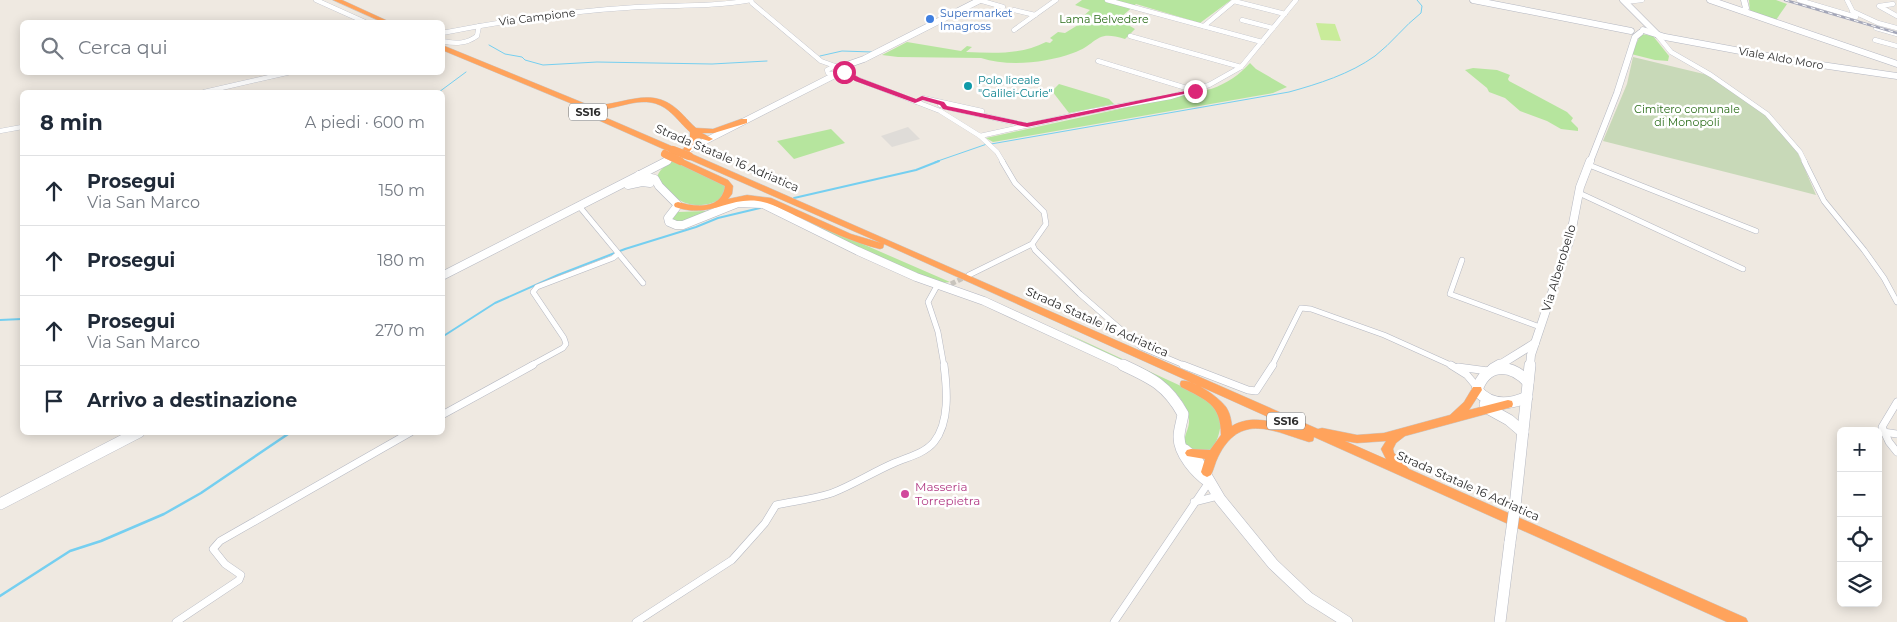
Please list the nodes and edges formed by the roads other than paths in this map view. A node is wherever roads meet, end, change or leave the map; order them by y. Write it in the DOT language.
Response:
graph roads {
  1 [pos="316,0"];
  2 [pos="328,0"];
  3 [pos="336,0"];
  4 [pos="751,0"];
  5 [pos="980,0"];
  6 [pos="1056,0"];
  7 [pos="1107,0"];
  8 [pos="1295,0"];
  9 [pos="1473,0"];
  10 [pos="1642,0"];
  11 [pos="1710,0"];
  12 [pos="1799,0"];
  13 [pos="1847,0"];
  14 [pos="1886,0"];
  15 [pos="1482,1"];
  16 [pos="1624,1"];
  17 [pos="1745,5"];
  18 [pos="1895,5"];
  19 [pos="1003,7"];
  20 [pos="1014,10"];
  21 [pos="1852,11"];
  22 [pos="1284,14"];
  23 [pos="1034,15"];
  24 [pos="1897,16"];
  25 [pos="1642,19"];
  26 [pos="361,20"];
  27 [pos="373,20"];
  28 [pos="382,20"];
  29 [pos="1242,20"];
  30 [pos="479,26"];
  31 [pos="1204,26"];
  32 [pos="1611,27"];
  33 [pos="1273,28"];
  34 [pos="1876,28"];
  35 [pos="1897,28"];
  36 [pos="1014,30"];
  37 [pos="1637,31"];
  38 [pos="445,32"];
  39 [pos="1897,34"];
  40 [pos="1130,36"];
  41 [pos="1660,36"];
  42 [pos="1875,40"];
  43 [pos="445,42"];
  44 [pos="1262,42"];
  45 [pos="1897,46"];
  46 [pos="445,48"];
  47 [pos="445,48"];
  48 [pos="445,53"];
  49 [pos="821,61"];
  50 [pos="1098,61"];
  51 [pos="1897,64"];
  52 [pos="1241,67"];
  53 [pos="841,68"];
  54 [pos="827,71"];
  55 [pos="278,75"];
  56 [pos="836,75"];
  57 [pos="1897,76"];
  58 [pos="858,79"];
  59 [pos="810,87"];
  60 [pos="213,90"];
  61 [pos="1195,91"];
  62 [pos="917,102"];
  63 [pos="626,103"];
  64 [pos="942,103"];
  65 [pos="933,108"];
  66 [pos="744,121"];
  67 [pos="1027,125"];
  68 [pos="20,127"];
  69 [pos="694,130"];
  70 [pos="0,131"];
  71 [pos="980,136"];
  72 [pos="709,139"];
  73 [pos="678,155"];
  74 [pos="1589,165"];
  75 [pos="639,175"];
  76 [pos="655,183"];
  77 [pos="602,194"];
  78 [pos="1579,194"];
  79 [pos="678,205"];
  80 [pos="578,206"];
  81 [pos="717,206"];
  82 [pos="1756,231"];
  83 [pos="1032,244"];
  84 [pos="880,246"];
  85 [pos="618,254"];
  86 [pos="1462,260"];
  87 [pos="1743,269"];
  88 [pos="445,274"];
  89 [pos="969,275"];
  90 [pos="643,283"];
  91 [pos="946,285"];
  92 [pos="1897,302"];
  93 [pos="1540,327"];
  94 [pos="1535,343"];
  95 [pos="1452,365"];
  96 [pos="1490,370"];
  97 [pos="1528,382"];
  98 [pos="1185,384"];
  99 [pos="1478,390"];
  100 [pos="1527,397"];
  101 [pos="1897,402"];
  102 [pos="1508,404"];
  103 [pos="1489,410"];
  104 [pos="445,413"];
  105 [pos="1454,418"];
  106 [pos="1288,422"];
  107 [pos="1405,432"];
  108 [pos="1523,432"];
  109 [pos="1883,432"];
  110 [pos="1897,434"];
  111 [pos="133,435"];
  112 [pos="407,435"];
  113 [pos="1227,435"];
  114 [pos="1309,438"];
  115 [pos="1186,450"];
  116 [pos="1897,452"];
  117 [pos="1212,455"];
  118 [pos="1208,477"];
  119 [pos="1418,479"];
  120 [pos="1218,496"];
  121 [pos="1194,502"];
  122 [pos="0,504"];
  123 [pos="1515,506"];
  124 [pos="1510,542"];
  125 [pos="176,622"];
  126 [pos="636,622"];
  127 [pos="1114,622"];
  128 [pos="1348,622"];
  129 [pos="1500,622"];
  130 [pos="1724,622"];
  131 [pos="1741,622"];
  1 -- 26 [label="street"];
  2 -- 27 [label="highway"];
  3 -- 28 [label="highway"];
  4 -- 30 [label="street, Via Campione"];
  4 -- 49 [label="street"];
  5 -- 19 [label="street"];
  5 -- 53 [label="main road"];
  6 -- 23 [label="street"];
  7 -- 31 [label="street"];
  8 -- 22 [label="street"];
  9 -- 15 [label="main road"];
  10 -- 16 [label="street"];
  11 -- 17 [label="main road"];
  12 -- 21 [label="street"];
  13 -- 21 [label="street"];
  14 -- 18 [label="street"];
  15 -- 32 [label="main road"];
  16 -- 25 [label="main road"];
  17 -- 51 [label="main road"];
  18 -- 24 [label="street"];
  20 -- 23 [label="street"];
  21 -- 35 [label="street"];
  22 -- 31 [label="street"];
  22 -- 33 [label="street"];
  23 -- 36 [label="street"];
  25 -- 37 [label="main road, Via Alberobello"];
  25 -- 41 [label="main road"];
  29 -- 33 [label="street"];
  30 -- 38 [label="street, Via Campione"];
  30 -- 43 [label="street"];
  31 -- 44 [label="street"];
  32 -- 37 [label="main road"];
  33 -- 44 [label="street"];
  34 -- 39 [label="street"];
  37 -- 41 [label="main road, Viale Aldo Moro"];
  37 -- 74 [label="main road, Via Alberobello"];
  40 -- 52 [label="street"];
  41 -- 57 [label="main road, Viale Aldo Moro"];
  41 -- 92 [label="street"];
  42 -- 45 [label="street"];
  44 -- 52 [label="street"];
  46 -- 63 [label="highway"];
  47 -- 73 [label="highway, Strada Statale 16 Adriatica / SS16"];
  48 -- 73 [label="highway, Strada Statale 16 Adriatica / SS16"];
  49 -- 53 [label="street"];
  49 -- 54 [label="street"];
  50 -- 61 [label="street"];
  52 -- 61 [label="street"];
  53 -- 54 [label="street"];
  53 -- 56 [label="street"];
  53 -- 58 [label="street"];
  54 -- 56 [label="street"];
  54 -- 59 [label="main road"];
  55 -- 60 [label="street"];
  56 -- 58 [label="street"];
  56 -- 59 [label="main road"];
  58 -- 62 [label="street"];
  59 -- 66 [label="main road"];
  61 -- 67 [label="street"];
  62 -- 64 [label="street"];
  62 -- 65 [label="street"];
  63 -- 69 [label="highway"];
  63 -- 73 [label="highway"];
  64 -- 65 [label="street"];
  64 -- 67 [label="street"];
  65 -- 71 [label="street"];
  66 -- 69 [label="highway"];
  66 -- 72 [label="main road"];
  67 -- 71 [label="street"];
  68 -- 70 [label="street"];
  69 -- 72 [label="highway"];
  69 -- 73 [label="highway"];
  71 -- 83 [label="street"];
  72 -- 73 [label="main road"];
  73 -- 75 [label="main road"];
  73 -- 76 [label="main road"];
  73 -- 81 [label="highway"];
  73 -- 84 [label="highway, Strada Statale 16 Adriatica / SS16"];
  73 -- 106 [label="highway, Strada Statale 16 Adriatica / SS16"];
  74 -- 78 [label="main road, Via Alberobello"];
  74 -- 82 [label="street"];
  75 -- 76 [label="main road"];
  75 -- 77 [label="main road"];
  76 -- 77 [label="main road"];
  76 -- 79 [label="main road"];
  77 -- 80 [label="main road"];
  78 -- 87 [label="street"];
  78 -- 93 [label="main road, Via Alberobello"];
  79 -- 81 [label="highway"];
  79 -- 91 [label="main road"];
  80 -- 85 [label="street"];
  80 -- 88 [label="main road"];
  81 -- 84 [label="highway"];
  83 -- 89 [label="street"];
  83 -- 95 [label="street"];
  84 -- 98 [label="highway, Strada Statale 16 Adriatica / SS16"];
  85 -- 90 [label="street"];
  85 -- 104 [label="street"];
  86 -- 93 [label="street"];
  91 -- 115 [label="main road"];
  91 -- 126 [label="street"];
  93 -- 94 [label="main road, Via Alberobello"];
  94 -- 96 [label="main road"];
  94 -- 97 [label="main road, Via Alberobello"];
  95 -- 96 [label="street"];
  95 -- 99 [label="street"];
  96 -- 97 [label="main road"];
  96 -- 99 [label="main road"];
  97 -- 100 [label="main road, Via Alberobello"];
  98 -- 113 [label="highway"];
  98 -- 114 [label="highway, Strada Statale 16 Adriatica / SS16"];
  99 -- 102 [label="main road"];
  99 -- 103 [label="main road"];
  99 -- 105 [label="highway"];
  100 -- 102 [label="main road"];
  100 -- 108 [label="main road, Via Alberobello"];
  101 -- 109 [label="street"];
  102 -- 103 [label="highway"];
  103 -- 105 [label="highway"];
  103 -- 108 [label="main road"];
  105 -- 107 [label="highway"];
  106 -- 107 [label="highway"];
  106 -- 119 [label="highway, Strada Statale 16 Adriatica / SS16"];
  107 -- 119 [label="highway"];
  108 -- 123 [label="main road, Via Alberobello"];
  109 -- 110 [label="street"];
  109 -- 116 [label="street"];
  111 -- 122 [label="main road"];
  112 -- 125 [label="street"];
  113 -- 114 [label="highway"];
  113 -- 117 [label="highway"];
  114 -- 130 [label="highway, Strada Statale 16 Adriatica / SS16"];
  115 -- 117 [label="highway"];
  115 -- 118 [label="main road"];
  117 -- 118 [label="highway"];
  118 -- 120 [label="main road"];
  118 -- 121 [label="street"];
  119 -- 131 [label="highway, Strada Statale 16 Adriatica / SS16"];
  120 -- 121 [label="street"];
  120 -- 128 [label="main road"];
  121 -- 127 [label="street"];
  123 -- 124 [label="main road, bridge"];
  124 -- 129 [label="main road"];
}
